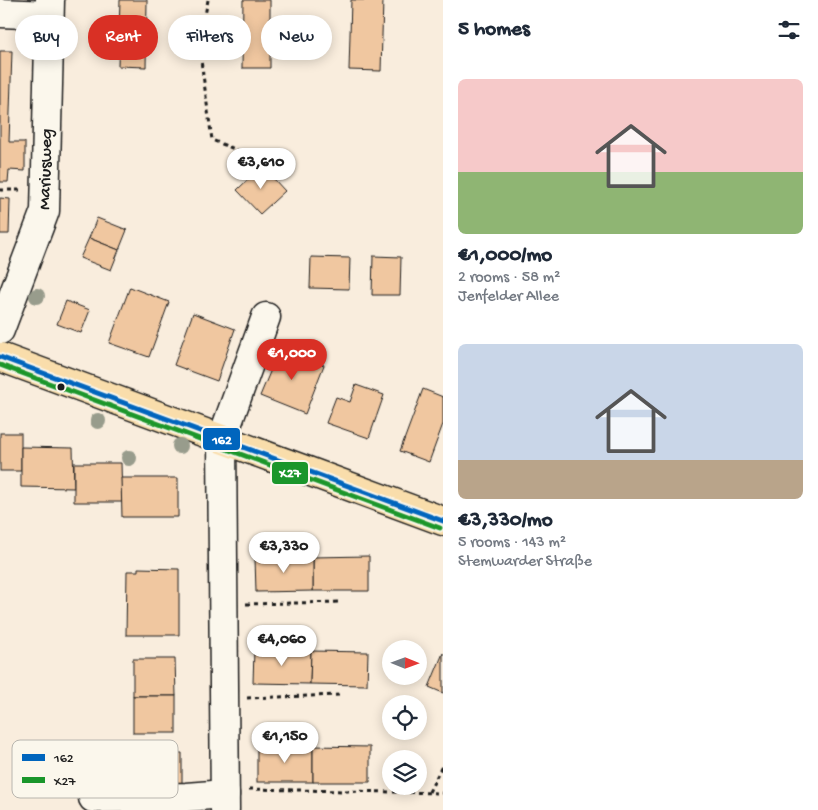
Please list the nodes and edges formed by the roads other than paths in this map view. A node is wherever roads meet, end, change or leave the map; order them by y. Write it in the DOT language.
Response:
graph roads {
  1 [pos="49,7"];
  2 [pos="0,13"];
  3 [pos="266,317"];
  4 [pos="0,330"];
  5 [pos="0,357"];
  6 [pos="222,439"];
  7 [pos="443,521"];
  8 [pos="178,797"];
  9 [pos="225,798"];
  1 -- 2 [label="street"];
  1 -- 4 [label="street, Mariusweg"];
  3 -- 6 [label="street"];
  5 -- 6 [label="main road"];
  6 -- 7 [label="main road"];
  6 -- 9 [label="street"];
  8 -- 9 [label="street"];
}
